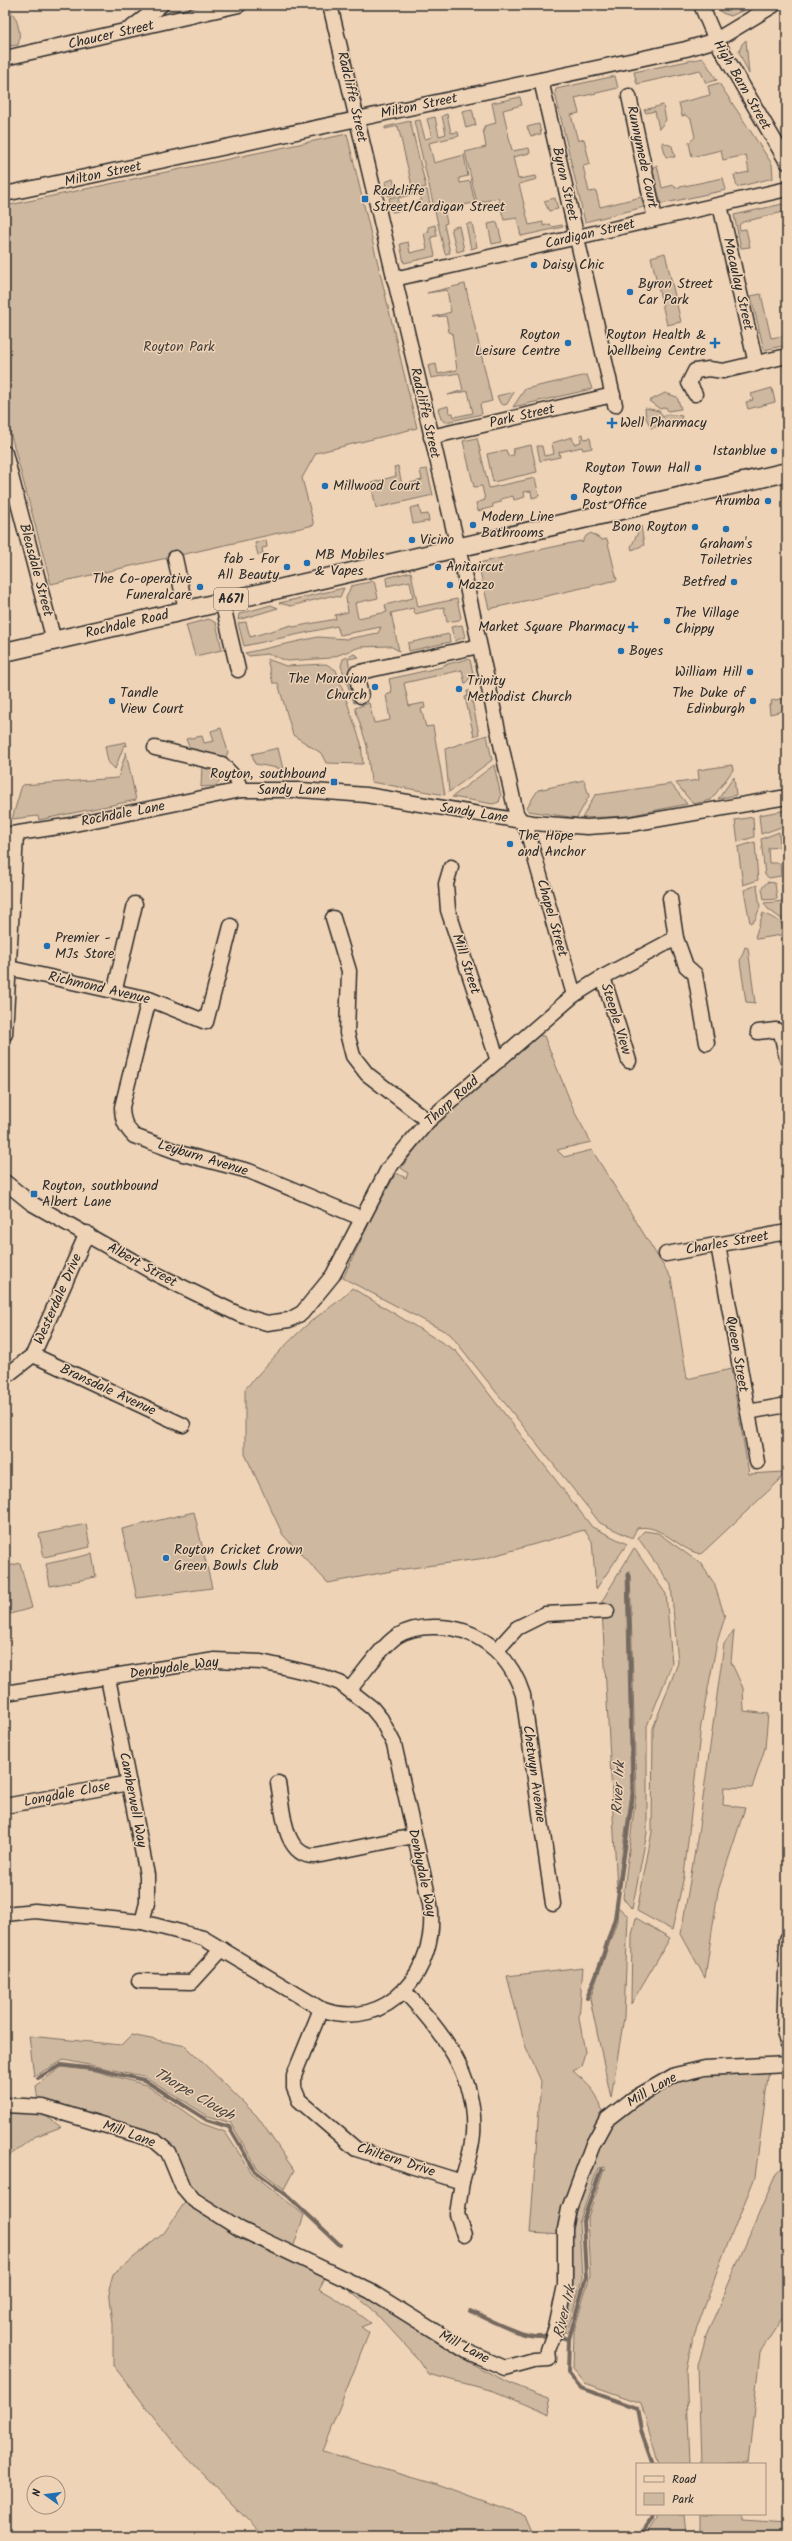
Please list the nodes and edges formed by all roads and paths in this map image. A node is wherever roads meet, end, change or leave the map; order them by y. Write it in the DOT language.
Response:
graph roads {
  1 [pos="161,5"];
  2 [pos="239,5"];
  3 [pos="330,5"];
  4 [pos="701,5"];
  5 [pos="774,5"];
  6 [pos="127,32"];
  7 [pos="716,40"];
  8 [pos="5,58"];
  9 [pos="541,80"];
  10 [pos="629,96"];
  11 [pos="357,119"];
  12 [pos="787,162"];
  13 [pos="787,189"];
  14 [pos="5,194"];
  15 [pos="720,205"];
  16 [pos="655,219"];
  17 [pos="577,237"];
  18 [pos="394,279"];
  19 [pos="787,356"];
  20 [pos="756,364"];
  21 [pos="695,394"];
  22 [pos="614,400"];
  23 [pos="431,437"];
  24 [pos="5,453"];
  25 [pos="787,472"];
  26 [pos="458,548"];
  27 [pos="175,558"];
  28 [pos="222,601"];
  29 [pos="186,610"];
  30 [pos="54,641"];
  31 [pos="479,646"];
  32 [pos="5,652"];
  33 [pos="238,670"];
  34 [pos="362,696"];
  35 [pos="155,748"];
  36 [pos="241,790"];
  37 [pos="787,797"];
  38 [pos="520,820"];
  39 [pos="11,835"];
  40 [pos="451,867"];
  41 [pos="670,898"];
  42 [pos="135,904"];
  43 [pos="333,918"];
  44 [pos="230,926"];
  45 [pos="676,938"];
  46 [pos="10,968"];
  47 [pos="603,977"];
  48 [pos="115,989"];
  49 [pos="574,995"];
  50 [pos="149,998"];
  51 [pos="5,1029"];
  52 [pos="758,1032"];
  53 [pos="5,1034"];
  54 [pos="707,1043"];
  55 [pos="787,1059"];
  56 [pos="498,1061"];
  57 [pos="629,1061"];
  58 [pos="428,1120"];
  59 [pos="5,1182"];
  60 [pos="361,1218"];
  61 [pos="787,1232"];
  62 [pos="87,1234"];
  63 [pos="718,1245"];
  64 [pos="666,1254"];
  65 [pos="289,1320"];
  66 [pos="33,1355"];
  67 [pos="5,1377"];
  68 [pos="787,1405"];
  69 [pos="748,1412"];
  70 [pos="183,1425"];
  71 [pos="757,1462"];
  72 [pos="607,1611"];
  73 [pos="497,1650"];
  74 [pos="108,1678"];
  75 [pos="350,1689"];
  76 [pos="5,1692"];
  77 [pos="130,1783"];
  78 [pos="278,1783"];
  79 [pos="5,1806"];
  80 [pos="414,1836"];
  81 [pos="553,1904"];
  82 [pos="5,1914"];
  83 [pos="142,1922"];
  84 [pos="787,1939"];
  85 [pos="222,1949"];
  86 [pos="139,1981"];
  87 [pos="404,1991"];
  88 [pos="321,2009"];
  89 [pos="787,2042"];
  90 [pos="787,2064"];
  91 [pos="5,2105"];
  92 [pos="462,2182"];
  93 [pos="464,2235"];
  1 -- 6 [label="street"];
  2 -- 6 [label="street, Chaucer Street"];
  3 -- 11 [label="street, Radcliffe Street"];
  4 -- 7 [label="street, High Barn Street"];
  5 -- 7 [label="street, Milton Street"];
  6 -- 8 [label="street, Chaucer Street"];
  7 -- 9 [label="street, Milton Street"];
  7 -- 12 [label="street, High Barn Street"];
  9 -- 11 [label="street, Milton Street"];
  9 -- 17 [label="street, Byron Street"];
  10 -- 16 [label="street, Runnymede Court"];
  11 -- 14 [label="street, Milton Street"];
  11 -- 18 [label="street, Radcliffe Street"];
  13 -- 15 [label="street, Cardigan Street"];
  15 -- 16 [label="street, Cardigan Street"];
  15 -- 20 [label="street, Macaulay Street"];
  16 -- 17 [label="street, Cardigan Street"];
  17 -- 18 [label="street, Cardigan Street"];
  17 -- 22 [label="street, Byron Street"];
  18 -- 23 [label="street, Radcliffe Street"];
  19 -- 20 [label="street"];
  20 -- 21 [label="street"];
  22 -- 23 [label="street, Park Street"];
  23 -- 26 [label="street, Radcliffe Street"];
  24 -- 30 [label="street, Bleasdale Street"];
  25 -- 26 [label="main road, Rochdale Road / A671"];
  26 -- 28 [label="main road, Rochdale Road / A671"];
  26 -- 31 [label="street, Radcliffe Street"];
  27 -- 29 [label="street"];
  28 -- 29 [label="main road, Rochdale Road / A671"];
  28 -- 33 [label="street"];
  29 -- 30 [label="main road, Rochdale Road / A671"];
  30 -- 32 [label="main road, Rochdale Road / A671"];
  31 -- 34 [label="street"];
  31 -- 38 [label="street, Radcliffe Street"];
  35 -- 36 [label="street"];
  36 -- 38 [label="street, Sandy Lane"];
  36 -- 39 [label="street, Rochdale Lane"];
  37 -- 38 [label="street, Sandy Lane"];
  38 -- 49 [label="street, Chapel Street"];
  39 -- 46 [label="street"];
  40 -- 56 [label="street, Mill Street"];
  41 -- 45 [label="street"];
  42 -- 48 [label="street"];
  43 -- 58 [label="street"];
  44 -- 50 [label="street, Richmond Avenue"];
  45 -- 47 [label="street, Thorp Road"];
  45 -- 54 [label="street"];
  46 -- 48 [label="street, Richmond Avenue"];
  46 -- 51 [label="street"];
  47 -- 49 [label="street, Thorp Road"];
  47 -- 57 [label="street, Steeple View"];
  48 -- 50 [label="street, Richmond Avenue"];
  49 -- 56 [label="street, Thorp Road"];
  50 -- 60 [label="street, Leyburn Avenue"];
  51 -- 53 [label="street"];
  52 -- 55 [label="street"];
  56 -- 58 [label="street, Thorp Road"];
  58 -- 60 [label="street, Thorp Road"];
  59 -- 62 [label="street, Albert Street"];
  60 -- 65 [label="street, Thorp Road"];
  61 -- 63 [label="street, Charles Street"];
  62 -- 65 [label="street, Albert Street"];
  62 -- 66 [label="street, Westerdale Drive"];
  63 -- 64 [label="street, Charles Street"];
  63 -- 69 [label="street, Queen Street"];
  66 -- 67 [label="street, Westerdale Drive"];
  66 -- 70 [label="street, Bransdale Avenue"];
  68 -- 69 [label="street"];
  69 -- 71 [label="street, Queen Street"];
  72 -- 73 [label="street"];
  73 -- 75 [label="street, Chetwyn Avenue"];
  73 -- 81 [label="street, Chetwyn Avenue"];
  74 -- 75 [label="street, Denbydale Way"];
  74 -- 76 [label="street, Denbydale Way"];
  74 -- 77 [label="street, Camberwell Way"];
  75 -- 80 [label="street, Denbydale Way"];
  77 -- 79 [label="street, Longdale Close"];
  77 -- 83 [label="street, Camberwell Way"];
  78 -- 80 [label="street"];
  80 -- 87 [label="street, Denbydale Way"];
  82 -- 83 [label="street, Denbydale Way"];
  83 -- 85 [label="street, Denbydale Way"];
  84 -- 89 [label="street"];
  85 -- 86 [label="street"];
  85 -- 88 [label="street, Denbydale Way"];
  87 -- 88 [label="street, Denbydale Way"];
  87 -- 92 [label="street"];
  88 -- 92 [label="street, Chiltern Drive"];
  90 -- 91 [label="street, Mill Lane"];
  92 -- 93 [label="street"];
}
